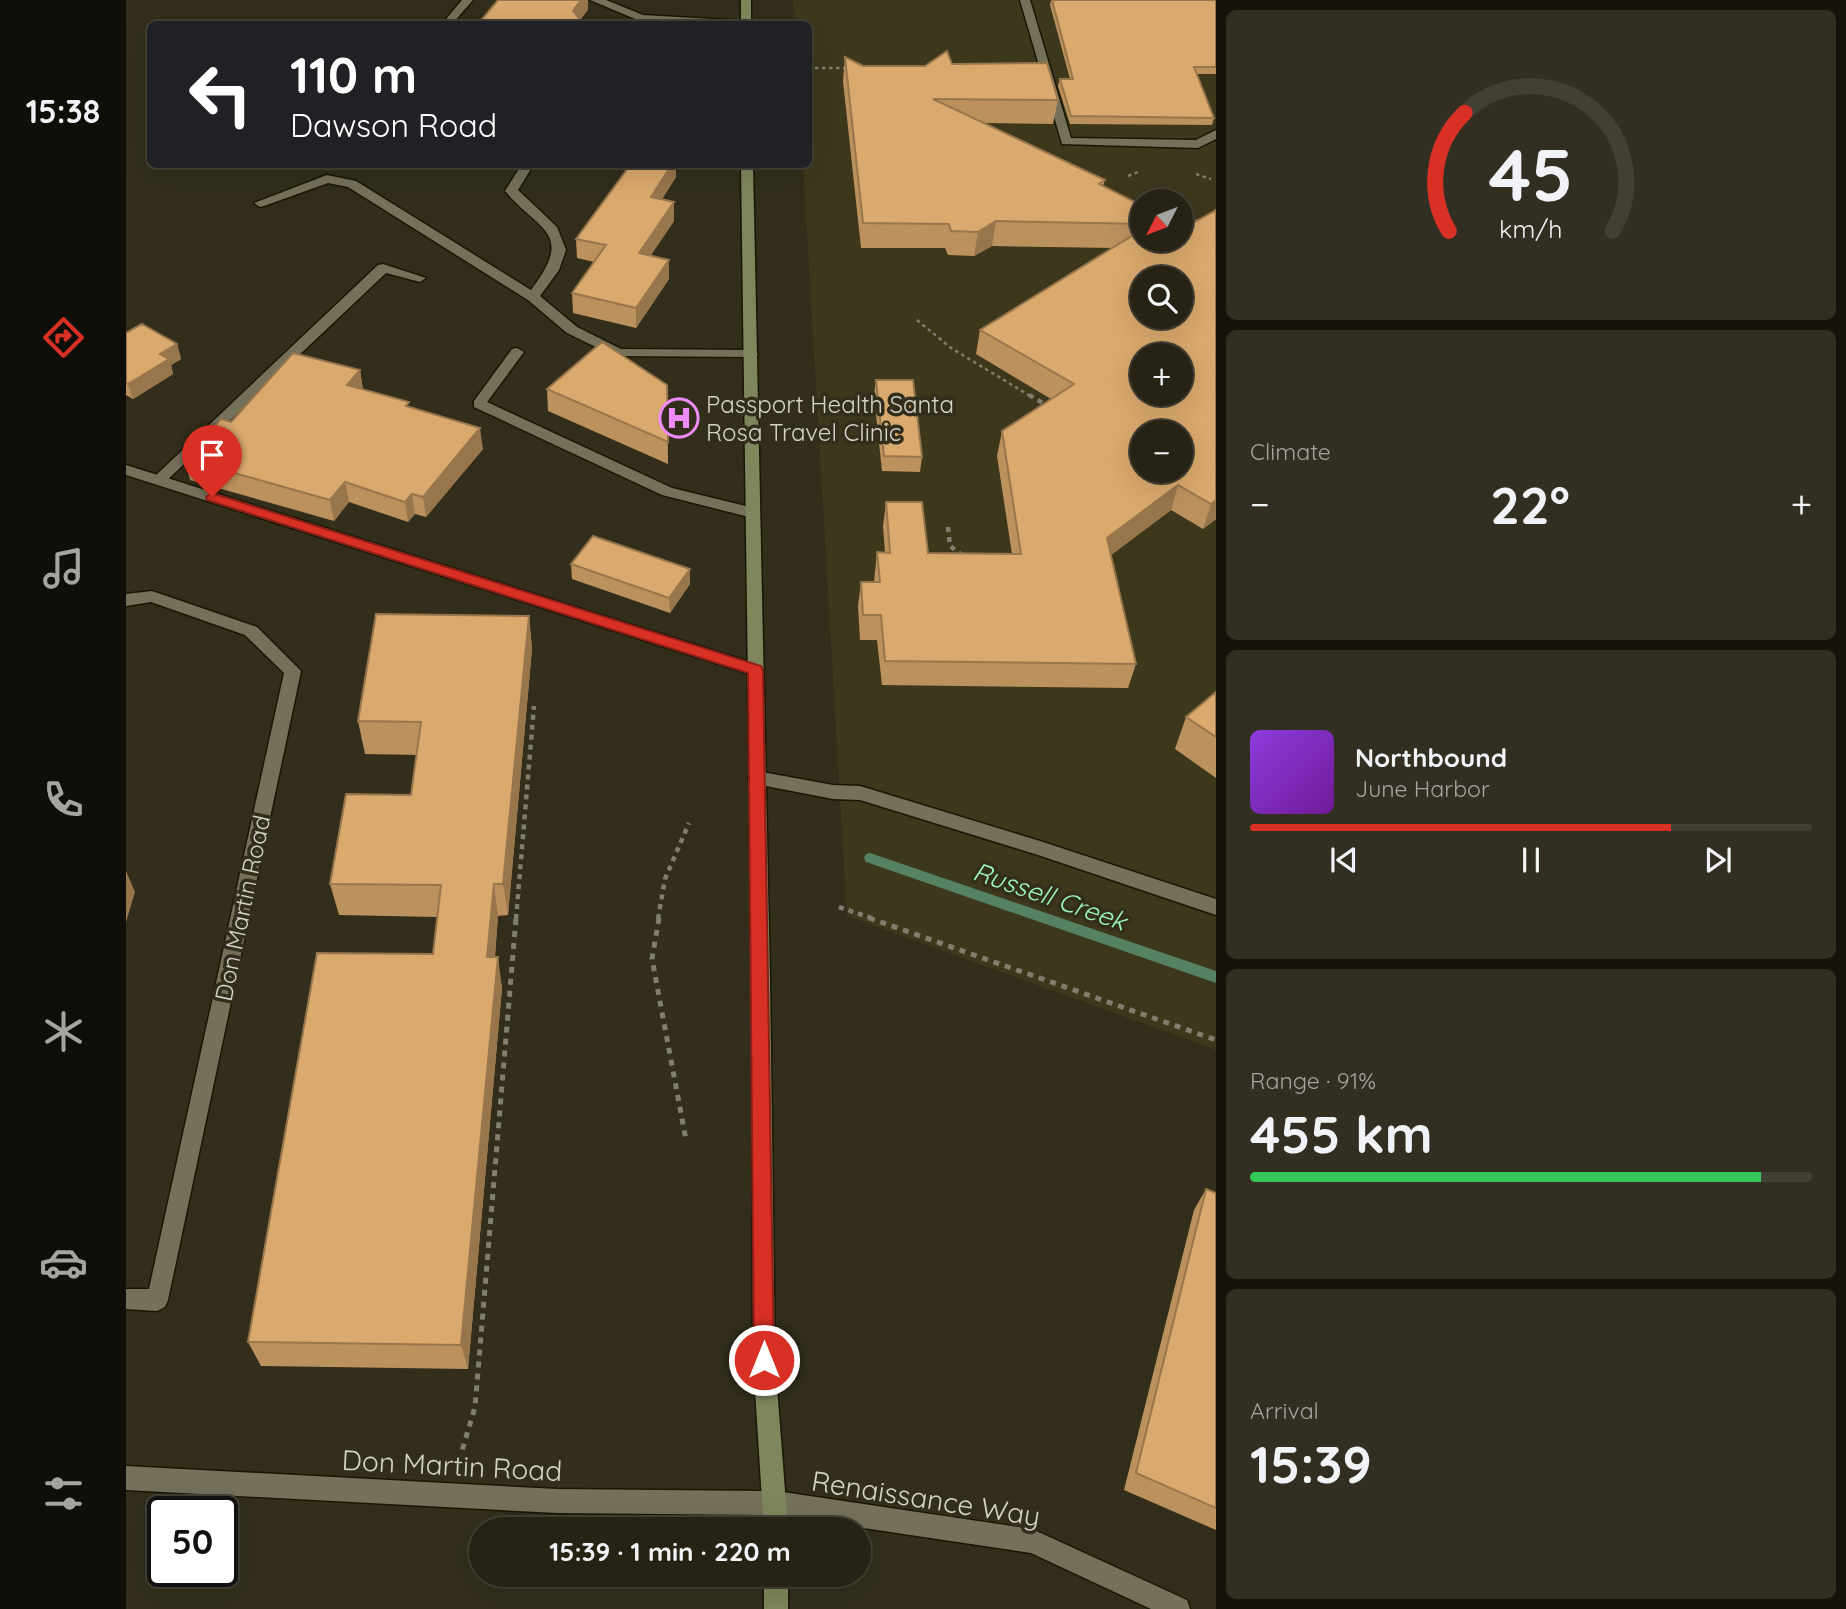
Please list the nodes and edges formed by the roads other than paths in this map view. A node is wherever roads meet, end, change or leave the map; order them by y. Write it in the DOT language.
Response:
graph roads {
  1 [pos="468,0"];
  2 [pos="595,0"];
  3 [pos="746,0"];
  4 [pos="1025,0"];
  5 [pos="449,21"];
  6 [pos="693,21"];
  7 [pos="746,21"];
  8 [pos="1216,134"];
  9 [pos="337,168"];
  10 [pos="525,168"];
  11 [pos="747,168"];
  12 [pos="327,179"];
  13 [pos="260,203"];
  14 [pos="420,278"];
  15 [pos="533,298"];
  16 [pos="517,352"];
  17 [pos="751,354"];
  18 [pos="126,470"];
  19 [pos="159,480"];
  20 [pos="753,513"];
  21 [pos="126,600"];
  22 [pos="756,670"];
  23 [pos="757,778"];
  24 [pos="1216,907"];
  25 [pos="126,1298"];
  26 [pos="126,1478"];
  27 [pos="776,1503"];
  28 [pos="776,1517"];
  29 [pos="776,1587"];
  30 [pos="776,1609"];
  31 [pos="1178,1609"];
  1 -- 5 [label="street"];
  2 -- 6 [label="street"];
  3 -- 7 [label="main road"];
  4 -- 8 [label="street"];
  9 -- 12 [label="street"];
  10 -- 15 [label="street"];
  11 -- 17 [label="main road"];
  12 -- 13 [label="street"];
  12 -- 15 [label="street"];
  14 -- 19 [label="street"];
  15 -- 17 [label="street"];
  16 -- 20 [label="street"];
  17 -- 20 [label="main road"];
  18 -- 19 [label="street"];
  19 -- 22 [label="street"];
  20 -- 22 [label="main road"];
  21 -- 25 [label="street, Don Martin Road"];
  22 -- 23 [label="main road"];
  23 -- 24 [label="street"];
  23 -- 27 [label="main road"];
  26 -- 27 [label="street, Don Martin Road"];
  27 -- 28 [label="main road"];
  27 -- 31 [label="street, Renaissance Way"];
  29 -- 30 [label="main road"];
}
